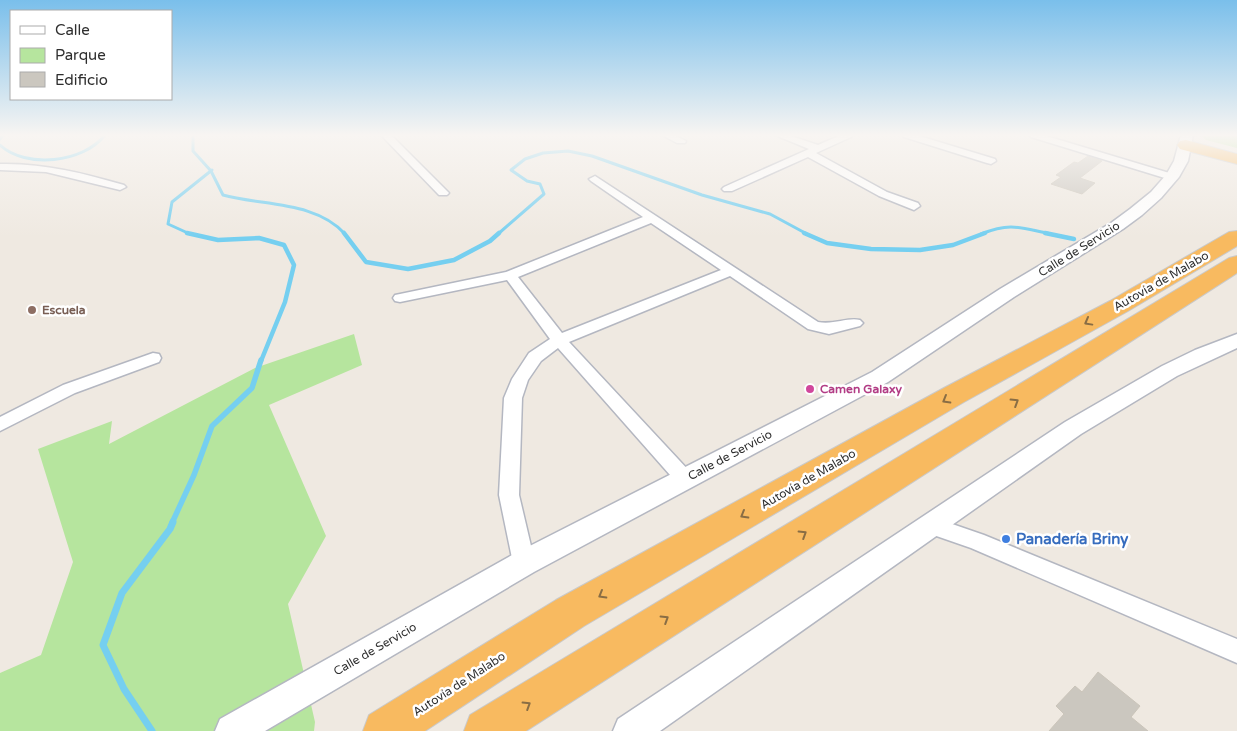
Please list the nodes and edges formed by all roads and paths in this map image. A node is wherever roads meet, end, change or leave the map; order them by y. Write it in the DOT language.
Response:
graph roads {
  1 [pos="43,169"];
  2 [pos="420,169"];
  3 [pos="772,169"];
  4 [pos="842,169"];
  5 [pos="1147,169"];
  6 [pos="1175,169"];
  7 [pos="1172,177"];
  8 [pos="595,179"];
  9 [pos="120,187"];
  10 [pos="728,189"];
  11 [pos="443,193"];
  12 [pos="914,206"];
  13 [pos="652,218"];
  14 [pos="1237,237"];
  15 [pos="1237,264"];
  16 [pos="730,271"];
  17 [pos="510,275"];
  18 [pos="400,298"];
  19 [pos="855,323"];
  20 [pos="559,340"];
  21 [pos="1237,340"];
  22 [pos="153,358"];
  23 [pos="0,425"];
  24 [pos="685,479"];
  25 [pos="939,519"];
  26 [pos="524,563"];
  27 [pos="1237,652"];
  28 [pos="232,731"];
  29 [pos="385,731"];
  30 [pos="486,731"];
  31 [pos="630,731"];
  1 -- 9 [label="street"];
  2 -- 11 [label="street"];
  3 -- 10 [label="street"];
  4 -- 12 [label="street"];
  5 -- 7 [label="street"];
  6 -- 7 [label="street, Calle de Servicio"];
  7 -- 24 [label="street, Calle de Servicio"];
  8 -- 13 [label="street"];
  13 -- 16 [label="street"];
  13 -- 17 [label="street"];
  14 -- 29 [label="highway, Autovía de Malabo, one-way"];
  30 -- 15 [label="highway, Autovía de Malabo, one-way"];
  16 -- 19 [label="street"];
  16 -- 20 [label="street"];
  17 -- 18 [label="street"];
  17 -- 20 [label="street"];
  20 -- 24 [label="street"];
  20 -- 26 [label="street"];
  21 -- 25 [label="street"];
  22 -- 23 [label="street"];
  24 -- 26 [label="street, Calle de Servicio"];
  25 -- 27 [label="street"];
  25 -- 31 [label="street"];
  26 -- 28 [label="street, Calle de Servicio"];
}
